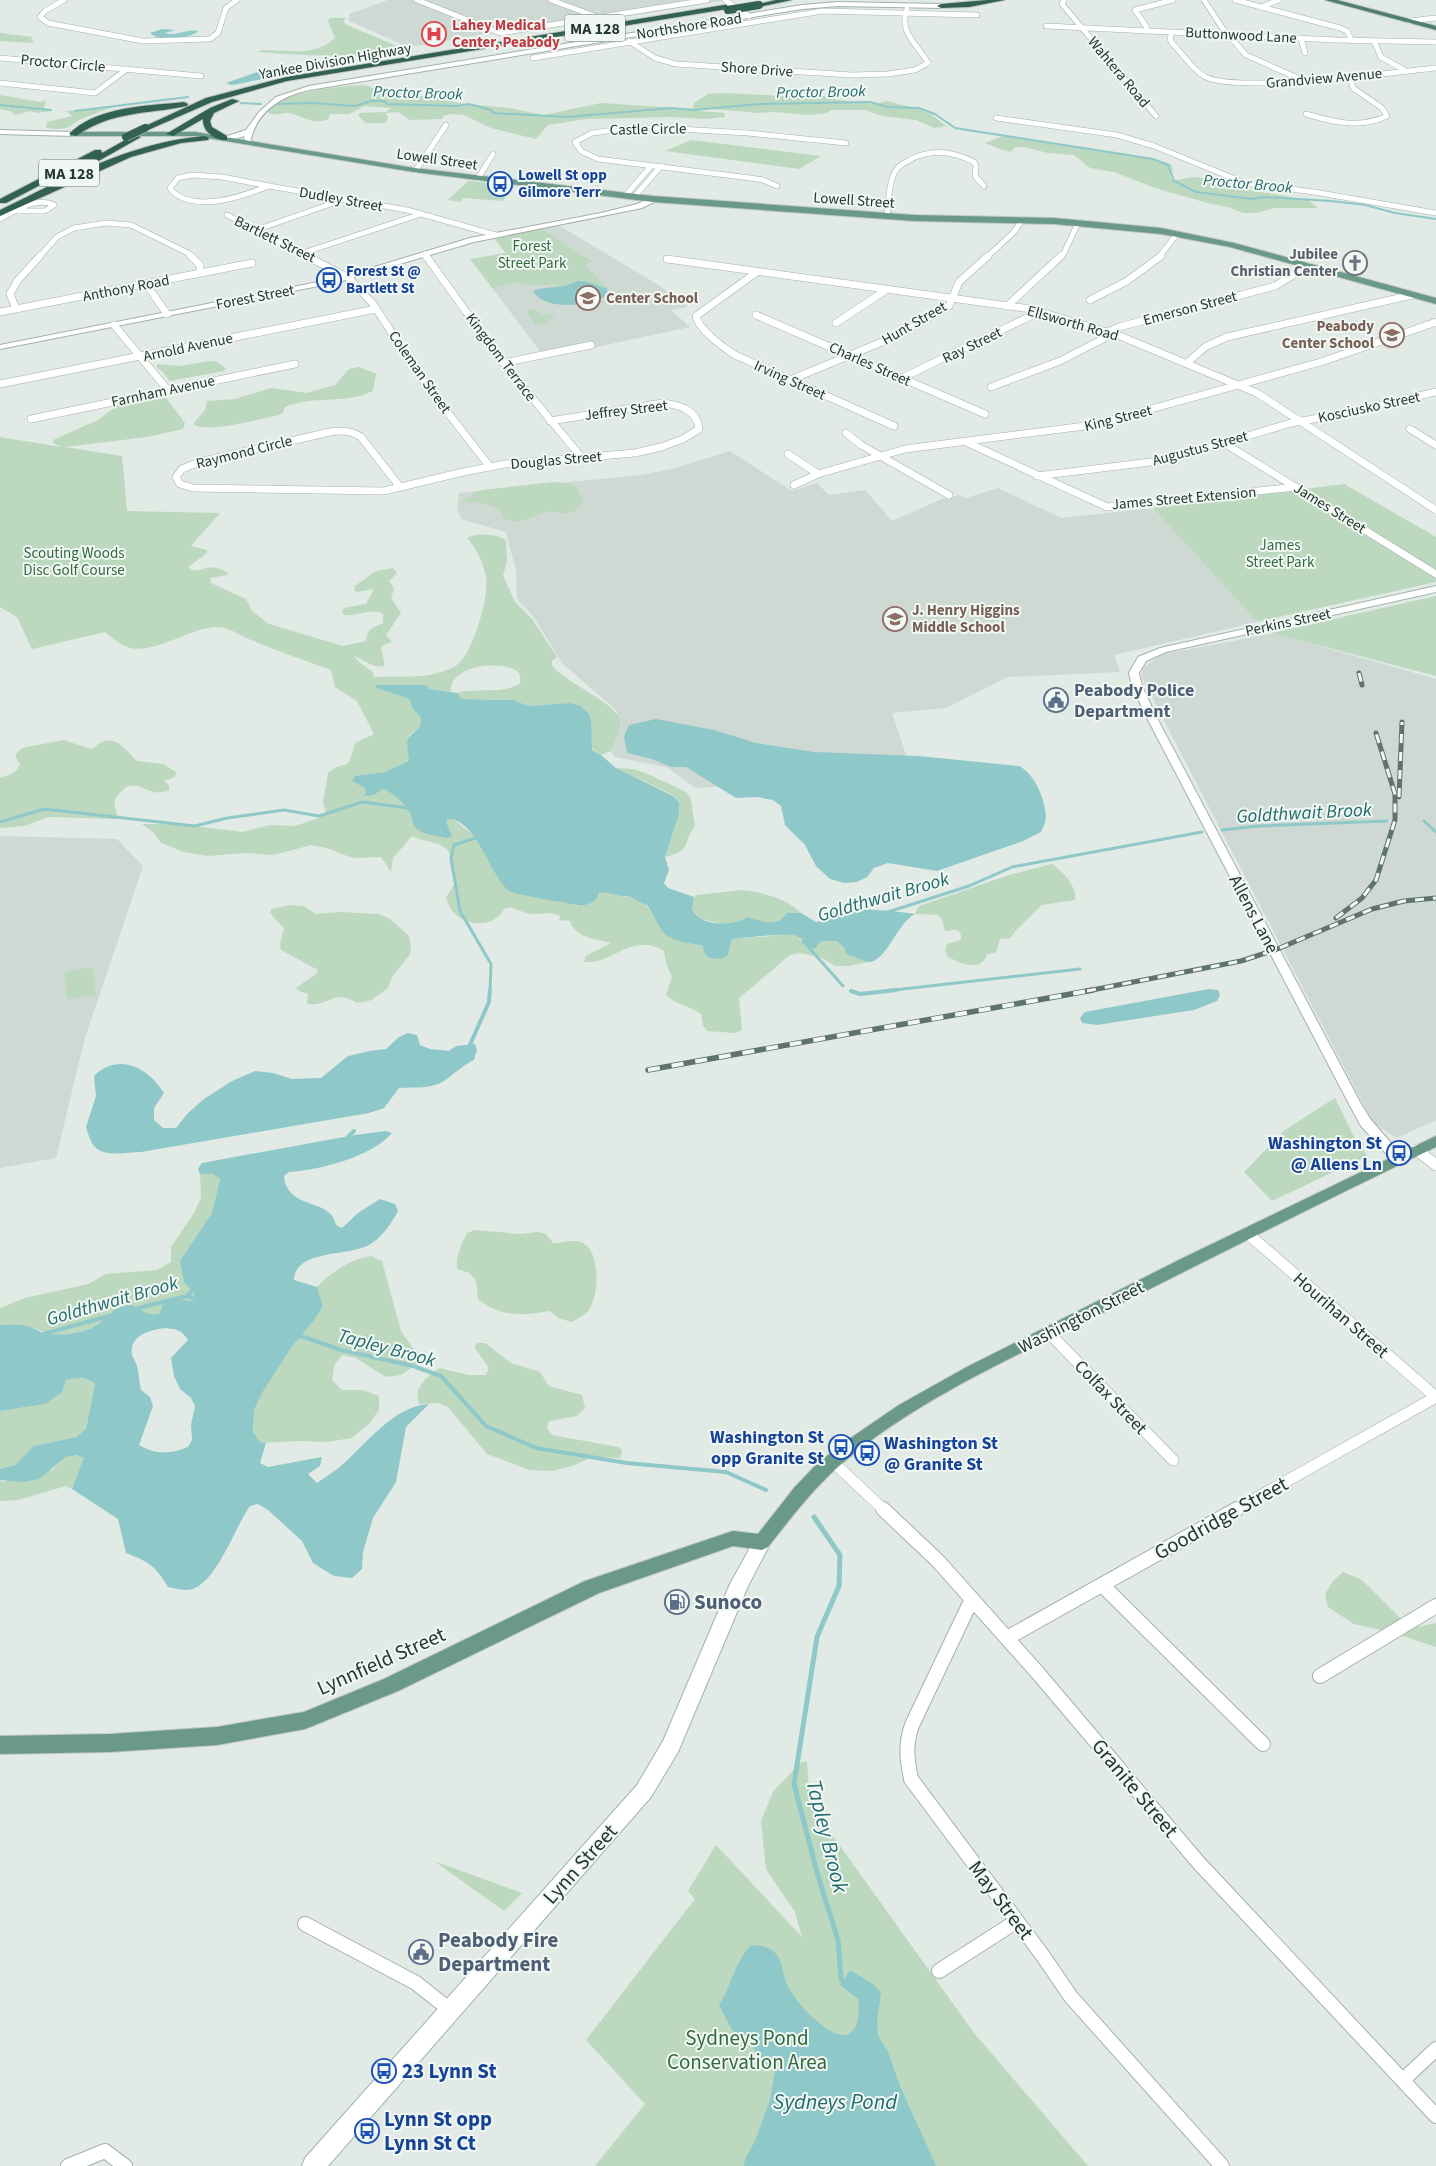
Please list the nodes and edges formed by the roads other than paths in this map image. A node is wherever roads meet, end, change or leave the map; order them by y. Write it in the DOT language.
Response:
graph roads {
  1 [pos="64,0"];
  2 [pos="237,0"];
  3 [pos="417,0"];
  4 [pos="551,0"];
  5 [pos="707,0"];
  6 [pos="736,0"];
  7 [pos="788,0"];
  8 [pos="974,0"];
  9 [pos="1001,0"];
  10 [pos="1064,0"];
  11 [pos="1173,0"];
  12 [pos="1204,0"];
  13 [pos="1234,0"];
  14 [pos="1279,0"];
  15 [pos="1329,0"];
  16 [pos="759,2"];
  17 [pos="726,5"];
  18 [pos="904,6"];
  19 [pos="941,6"];
  20 [pos="1261,7"];
  21 [pos="904,13"];
  22 [pos="758,14"];
  23 [pos="749,16"];
  24 [pos="976,16"];
  25 [pos="598,17"];
  26 [pos="1436,18"];
  27 [pos="1408,21"];
  28 [pos="1046,26"];
  29 [pos="1082,28"];
  30 [pos="1436,28"];
  31 [pos="1147,31"];
  32 [pos="1172,32"];
  33 [pos="1230,35"];
  34 [pos="622,36"];
  35 [pos="1301,38"];
  36 [pos="1352,40"];
  37 [pos="1374,41"];
  38 [pos="630,42"];
  39 [pos="1436,42"];
  40 [pos="1305,53"];
  41 [pos="0,58"];
  42 [pos="533,58"];
  43 [pos="390,65"];
  44 [pos="1436,68"];
  45 [pos="127,69"];
  46 [pos="1405,71"];
  47 [pos="201,76"];
  48 [pos="1350,76"];
  49 [pos="297,77"];
  50 [pos="1302,80"];
  51 [pos="0,83"];
  52 [pos="146,108"];
  53 [pos="213,110"];
  54 [pos="1306,114"];
  55 [pos="1156,116"];
  56 [pos="996,118"];
  57 [pos="94,121"];
  58 [pos="446,125"];
  59 [pos="145,128"];
  60 [pos="0,132"];
  61 [pos="248,132"];
  62 [pos="73,134"];
  63 [pos="92,134"];
  64 [pos="170,134"];
  65 [pos="206,138"];
  66 [pos="224,138"];
  67 [pos="248,142"];
  68 [pos="846,143"];
  69 [pos="265,146"];
  70 [pos="493,154"];
  71 [pos="651,166"];
  72 [pos="660,166"];
  73 [pos="416,170"];
  74 [pos="478,178"];
  75 [pos="270,186"];
  76 [pos="777,186"];
  77 [pos="984,186"];
  78 [pos="631,196"];
  79 [pos="344,199"];
  80 [pos="653,199"];
  81 [pos="0,203"];
  82 [pos="18,211"];
  83 [pos="0,212"];
  84 [pos="1436,213"];
  85 [pos="422,214"];
  86 [pos="227,215"];
  87 [pos="887,216"];
  88 [pos="0,219"];
  89 [pos="1022,220"];
  90 [pos="1078,223"];
  91 [pos="256,230"];
  92 [pos="1177,234"];
  93 [pos="496,235"];
  94 [pos="303,253"];
  95 [pos="425,254"];
  96 [pos="668,259"];
  97 [pos="252,263"];
  98 [pos="1308,266"];
  99 [pos="757,272"];
  100 [pos="200,273"];
  101 [pos="349,278"];
  102 [pos="146,284"];
  103 [pos="886,290"];
  104 [pos="1412,295"];
  105 [pos="952,299"];
  106 [pos="1090,300"];
  107 [pos="1436,302"];
  108 [pos="1007,306"];
  109 [pos="16,309"];
  110 [pos="376,309"];
  111 [pos="1041,311"];
  112 [pos="0,312"];
  113 [pos="167,314"];
  114 [pos="756,315"];
  115 [pos="836,322"];
  116 [pos="1436,322"];
  117 [pos="114,324"];
  118 [pos="1106,333"];
  119 [pos="591,344"];
  120 [pos="0,347"];
  121 [pos="850,356"];
  122 [pos="142,357"];
  123 [pos="503,363"];
  124 [pos="1187,363"];
  125 [pos="295,364"];
  126 [pos="902,378"];
  127 [pos="790,380"];
  128 [pos="0,384"];
  129 [pos="1241,384"];
  130 [pos="991,387"];
  131 [pos="167,389"];
  132 [pos="1436,392"];
  133 [pos="985,414"];
  134 [pos="30,418"];
  135 [pos="696,419"];
  136 [pos="550,420"];
  137 [pos="1301,421"];
  138 [pos="894,426"];
  139 [pos="1410,429"];
  140 [pos="846,433"];
  141 [pos="966,442"];
  142 [pos="1224,442"];
  143 [pos="1436,445"];
  144 [pos="788,454"];
  145 [pos="882,457"];
  146 [pos="582,458"];
  147 [pos="490,467"];
  148 [pos="818,474"];
  149 [pos="1037,476"];
  150 [pos="794,485"];
  151 [pos="1296,487"];
  152 [pos="400,488"];
  153 [pos="950,495"];
  154 [pos="1436,510"];
  155 [pos="1436,574"];
  156 [pos="1436,590"];
  157 [pos="1142,659"];
  158 [pos="1436,1141"];
  159 [pos="1417,1150"];
  160 [pos="1398,1159"];
  161 [pos="1436,1165"];
  162 [pos="1246,1233"];
  163 [pos="1049,1333"];
  164 [pos="1436,1397"];
  165 [pos="1173,1460"];
  166 [pos="832,1462"];
  167 [pos="762,1542"];
  168 [pos="1102,1585"];
  169 [pos="972,1599"];
  170 [pos="1436,1606"];
  171 [pos="1007,1638"];
  172 [pos="1320,1676"];
  173 [pos="1263,1744"];
  174 [pos="0,1745"];
  175 [pos="1017,1921"];
  176 [pos="305,1924"];
  177 [pos="939,1971"];
  178 [pos="450,2010"];
  179 [pos="1436,2049"];
  180 [pos="1403,2080"];
  181 [pos="1436,2116"];
  182 [pos="68,2166"];
  183 [pos="125,2166"];
  184 [pos="313,2166"];
  185 [pos="1222,2166"];
  1 -- 2 [label="street"];
  3 -- 25 [label="street"];
  4 -- 25 [label="street"];
  5 -- 25 [label="street"];
  6 -- 22 [label="street"];
  7 -- 16 [label="highway, Yankee Division Highway / MA 128"];
  8 -- 19 [label="highway"];
  9 -- 19 [label="highway"];
  10 -- 29 [label="street, Wahtera Road"];
  11 -- 31 [label="street"];
  12 -- 33 [label="street"];
  13 -- 20 [label="street"];
  14 -- 20 [label="street"];
  15 -- 27 [label="highway"];
  16 -- 17 [label="highway, Yankee Division Highway / MA 128, bridge"];
  17 -- 23 [label="street"];
  17 -- 43 [label="highway, Yankee Division Highway / MA 128"];
  17 -- 49 [label="highway, Yankee Division Highway / MA 128"];
  18 -- 19 [label="street, Northshore Road"];
  18 -- 21 [label="street, Shore Drive"];
  18 -- 22 [label="street, Northshore Road"];
  20 -- 36 [label="street"];
  21 -- 24 [label="street"];
  21 -- 38 [label="street"];
  21 -- 38 [label="street, Shore Drive"];
  22 -- 23 [label="street, Northshore Road"];
  23 -- 34 [label="street, Northshore Road"];
  26 -- 27 [label="street"];
  27 -- 30 [label="highway"];
  28 -- 29 [label="street, Buttonwood Lane"];
  29 -- 31 [label="street, Buttonwood Lane"];
  29 -- 55 [label="street, Wahtera Road"];
  31 -- 32 [label="street, Buttonwood Lane"];
  32 -- 33 [label="street, Buttonwood Lane"];
  32 -- 50 [label="street, Grandview Avenue"];
  33 -- 35 [label="street, Buttonwood Lane"];
  33 -- 50 [label="street"];
  34 -- 38 [label="street, Shore Drive"];
  34 -- 61 [label="street, Northshore Road"];
  35 -- 36 [label="street, Buttonwood Lane"];
  35 -- 40 [label="street"];
  36 -- 37 [label="street, Buttonwood Lane"];
  37 -- 39 [label="street, Buttonwood Lane"];
  37 -- 46 [label="street"];
  38 -- 42 [label="street"];
  41 -- 45 [label="street, Proctor Circle"];
  43 -- 53 [label="highway"];
  43 -- 83 [label="highway, Yankee Division Highway / MA 128"];
  44 -- 46 [label="street, Grandview Avenue"];
  45 -- 47 [label="street, Proctor Circle"];
  45 -- 51 [label="street, Proctor Circle"];
  46 -- 48 [label="street, Grandview Avenue"];
  48 -- 50 [label="street, Grandview Avenue"];
  48 -- 54 [label="street"];
  49 -- 52 [label="highway"];
  49 -- 59 [label="highway, Yankee Division Highway / MA 128"];
  52 -- 57 [label="highway"];
  52 -- 59 [label="highway"];
  53 -- 64 [label="highway"];
  53 -- 66 [label="highway"];
  56 -- 84 [label="street"];
  57 -- 62 [label="highway"];
  57 -- 63 [label="highway"];
  58 -- 73 [label="street"];
  59 -- 81 [label="highway, Yankee Division Highway / MA 128, bridge"];
  60 -- 62 [label="main road, Lowell Street"];
  61 -- 66 [label="street"];
  61 -- 67 [label="street"];
  62 -- 63 [label="main road, Lowell Street"];
  63 -- 64 [label="main road, Lowell Street"];
  64 -- 65 [label="main road, Lowell Street"];
  64 -- 66 [label="main road, Lowell Street"];
  65 -- 69 [label="main road, Lowell Street"];
  65 -- 83 [label="highway"];
  66 -- 67 [label="main road, Lowell Street"];
  67 -- 69 [label="main road, Lowell Street"];
  68 -- 71 [label="street, Castle Circle"];
  69 -- 73 [label="main road, Lowell Street"];
  70 -- 74 [label="street"];
  71 -- 72 [label="street, Castle Circle"];
  71 -- 78 [label="street"];
  72 -- 76 [label="street, Castle Circle"];
  72 -- 78 [label="street"];
  73 -- 74 [label="main road, Lowell Street"];
  74 -- 78 [label="main road, Lowell Street"];
  75 -- 75 [label="street, Dudley Street"];
  75 -- 79 [label="street, Dudley Street"];
  77 -- 87 [label="street"];
  78 -- 80 [label="main road, Lowell Street"];
  79 -- 85 [label="street, Dudley Street"];
  79 -- 91 [label="street"];
  80 -- 87 [label="main road, Lowell Street"];
  80 -- 93 [label="street, Forest Street"];
  82 -- 82 [label="street"];
  82 -- 88 [label="street"];
  85 -- 93 [label="street, Dudley Street"];
  85 -- 94 [label="street"];
  86 -- 91 [label="street, Bartlett Street"];
  87 -- 89 [label="main road, Lowell Street"];
  89 -- 90 [label="main road, Lowell Street"];
  89 -- 105 [label="street"];
  90 -- 92 [label="main road, Lowell Street"];
  90 -- 108 [label="street"];
  91 -- 94 [label="street, Bartlett Street"];
  92 -- 98 [label="main road, Lowell Street"];
  92 -- 106 [label="street"];
  93 -- 95 [label="street, Forest Street"];
  94 -- 101 [label="street, Bartlett Street"];
  95 -- 101 [label="street, Forest Street"];
  95 -- 123 [label="street, Kingdom Terrace"];
  96 -- 99 [label="street, Ellsworth Road"];
  97 -- 100 [label="street, Anthony Road"];
  98 -- 104 [label="main road, Lowell Street"];
  98 -- 118 [label="street, Emerson Street"];
  99 -- 103 [label="street, Ellsworth Road"];
  99 -- 127 [label="street, Irving Street"];
  100 -- 102 [label="street, Anthony Road"];
  100 -- 109 [label="street"];
  101 -- 110 [label="street, Coleman Street"];
  101 -- 113 [label="street, Forest Street"];
  102 -- 109 [label="street, Anthony Road"];
  102 -- 113 [label="street"];
  103 -- 105 [label="street, Ellsworth Road"];
  103 -- 115 [label="street"];
  104 -- 107 [label="main road, Lowell Street"];
  104 -- 124 [label="street"];
  105 -- 108 [label="street, Ellsworth Road"];
  105 -- 121 [label="street, Hunt Street"];
  108 -- 111 [label="street, Ellsworth Road"];
  109 -- 112 [label="street, Anthony Road"];
  110 -- 122 [label="street, Arnold Avenue"];
  110 -- 147 [label="street, Coleman Street"];
  111 -- 118 [label="street, Ellsworth Road"];
  111 -- 126 [label="street, Ray Street"];
  113 -- 117 [label="street, Forest Street"];
  114 -- 121 [label="street, Charles Street"];
  116 -- 129 [label="street, King Street"];
  117 -- 120 [label="street, Forest Street"];
  117 -- 122 [label="street"];
  118 -- 124 [label="street, Ellsworth Road"];
  118 -- 130 [label="street, Emerson Street"];
  119 -- 123 [label="street"];
  121 -- 126 [label="street, Charles Street"];
  121 -- 127 [label="street, Hunt Street"];
  122 -- 128 [label="street, Arnold Avenue"];
  122 -- 131 [label="street"];
  123 -- 136 [label="street, Kingdom Terrace"];
  124 -- 129 [label="street, Ellsworth Road"];
  125 -- 131 [label="street, Farnham Avenue"];
  126 -- 133 [label="street, Charles Street"];
  127 -- 138 [label="street, Irving Street"];
  129 -- 137 [label="street, Ellsworth Road"];
  129 -- 141 [label="street, King Street"];
  131 -- 134 [label="street, Farnham Avenue"];
  132 -- 137 [label="street, Kosciusko Street"];
  135 -- 136 [label="street, Jeffrey Street"];
  135 -- 146 [label="street, Douglas Street"];
  136 -- 146 [label="street, Kingdom Terrace"];
  137 -- 142 [label="street, Augustus Street"];
  137 -- 154 [label="street, Ellsworth Road"];
  139 -- 143 [label="street"];
  140 -- 145 [label="street"];
  141 -- 145 [label="street, King Street"];
  141 -- 149 [label="street, James Street Extension"];
  142 -- 149 [label="street, Augustus Street"];
  142 -- 151 [label="street, James Street"];
  144 -- 148 [label="street"];
  145 -- 148 [label="street, King Street"];
  145 -- 153 [label="street"];
  146 -- 147 [label="street, Douglas Street"];
  147 -- 152 [label="street, Douglas Street"];
  148 -- 150 [label="street, King Street"];
  149 -- 151 [label="street, James Street Extension"];
  151 -- 155 [label="street, James Street"];
  152 -- 152 [label="street, Raymond Circle"];
  156 -- 157 [label="street, Perkins Street"];
  157 -- 160 [label="street, Allens Lane"];
  158 -- 159 [label="main road, Washington Street"];
  159 -- 160 [label="main road, Washington Street"];
  159 -- 161 [label="street"];
  160 -- 162 [label="main road, Washington Street"];
  162 -- 163 [label="main road, Washington Street"];
  162 -- 164 [label="street, Hourihan Street"];
  163 -- 165 [label="street, Colfax Street"];
  163 -- 166 [label="main road, Washington Street"];
  164 -- 168 [label="street, Goodridge Street"];
  166 -- 167 [label="main road, Washington Street"];
  166 -- 169 [label="street, Granite Street"];
  167 -- 174 [label="main road, Lynnfield Street"];
  167 -- 178 [label="main road, Lynn Street"];
  168 -- 171 [label="street, Goodridge Street"];
  168 -- 173 [label="street"];
  169 -- 171 [label="street, Granite Street"];
  169 -- 175 [label="street, May Street"];
  170 -- 172 [label="street"];
  171 -- 180 [label="street, Granite Street"];
  175 -- 177 [label="street"];
  175 -- 185 [label="street, May Street"];
  176 -- 178 [label="street"];
  178 -- 184 [label="main road, Lynn Street"];
  179 -- 180 [label="street"];
  180 -- 181 [label="street, Granite Street"];
  182 -- 183 [label="street"];
}
